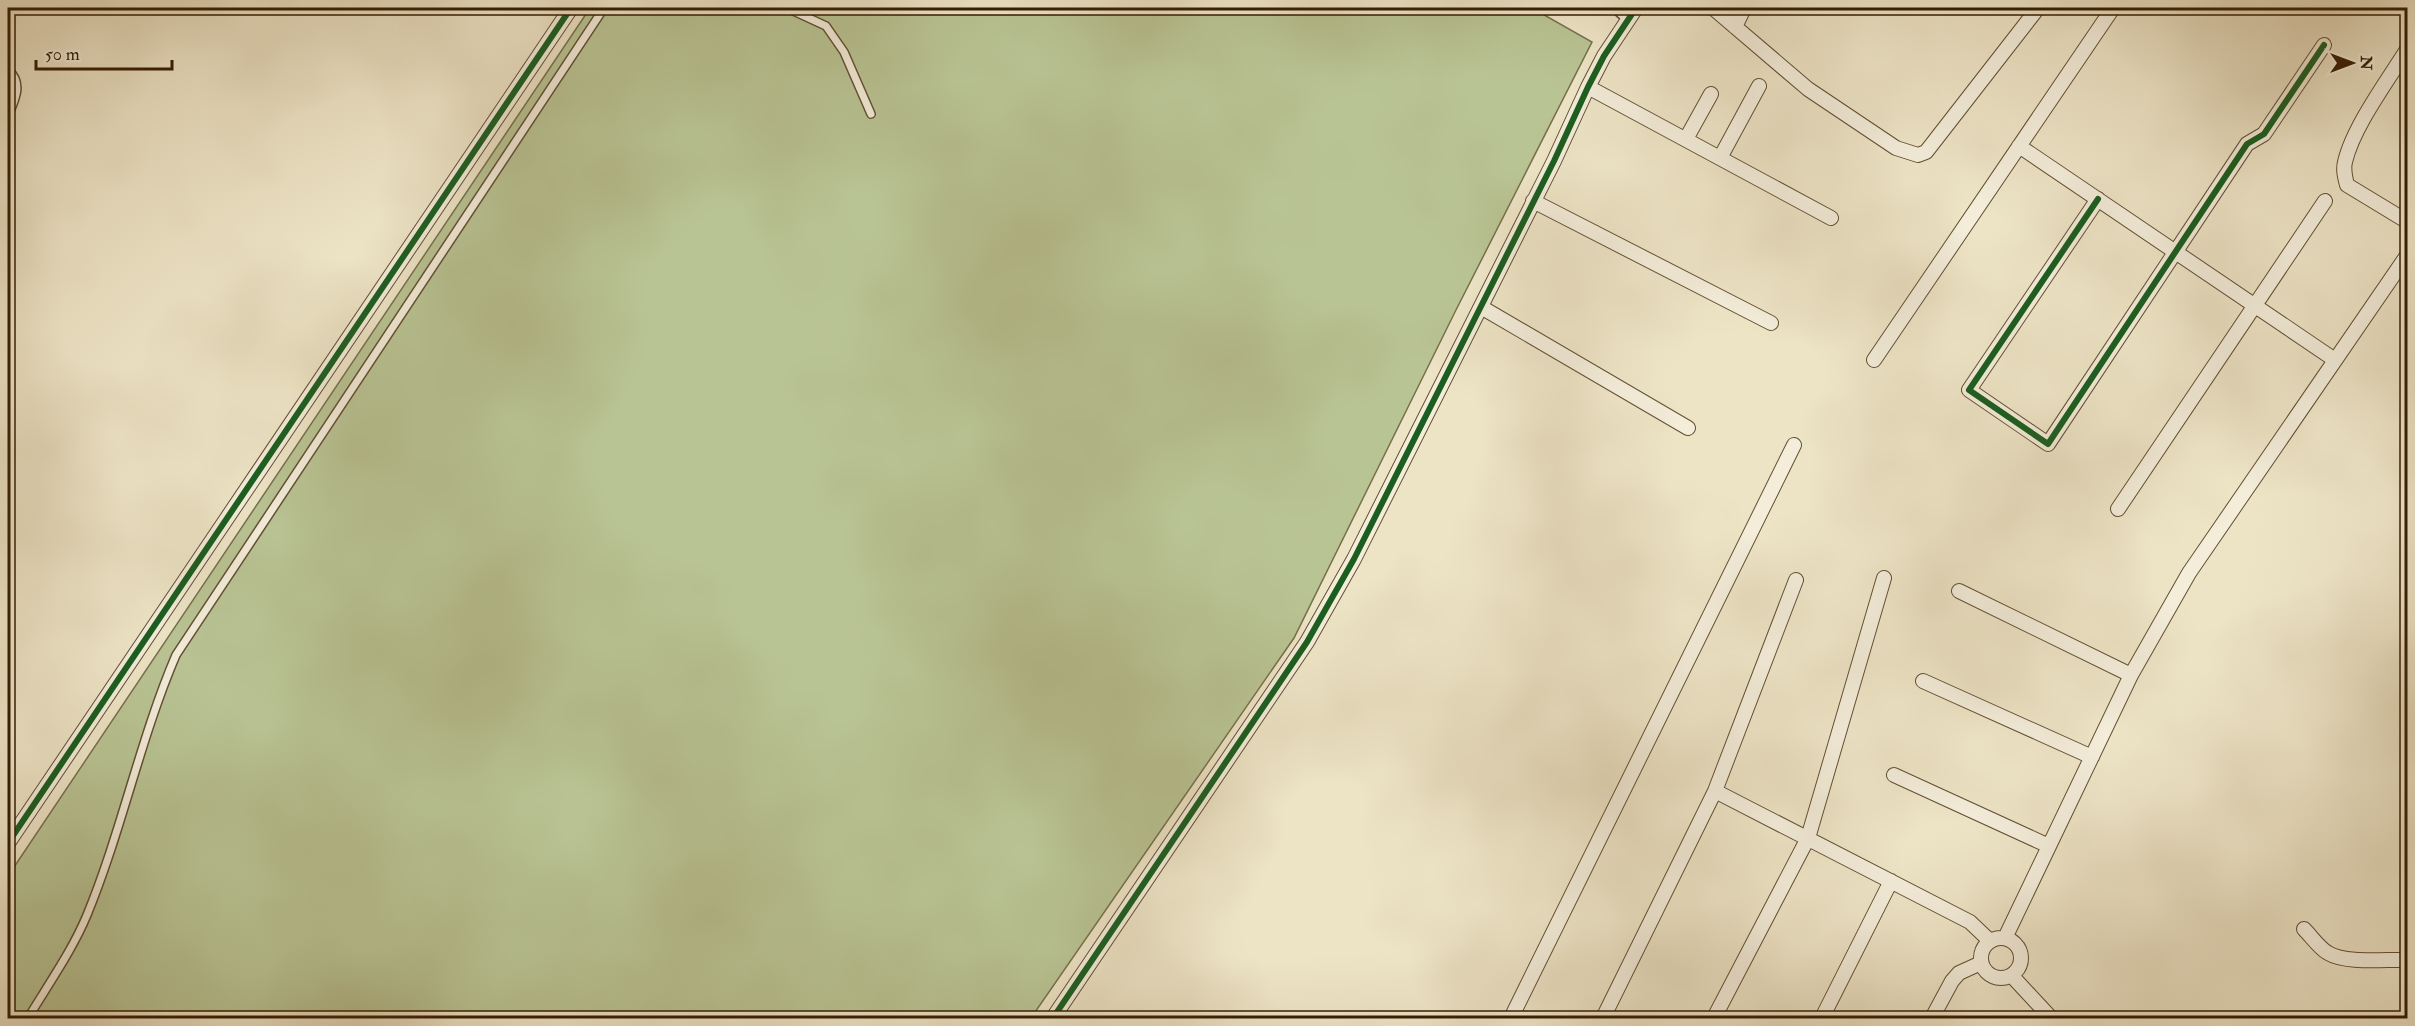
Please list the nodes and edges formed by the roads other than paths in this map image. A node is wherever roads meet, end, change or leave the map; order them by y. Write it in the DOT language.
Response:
graph roads {
  1 [pos="571,8"];
  2 [pos="604,8"];
  3 [pos="787,8"];
  4 [pos="1614,8"];
  5 [pos="1636,8"];
  6 [pos="1713,8"];
  7 [pos="1744,8"];
  8 [pos="2038,8"];
  9 [pos="2113,8"];
  10 [pos="1628,20"];
  11 [pos="1735,27"];
  12 [pos="2324,45"];
  13 [pos="2408,48"];
  14 [pos="8,70"];
  15 [pos="1759,86"];
  16 [pos="1588,87"];
  17 [pos="1710,94"];
  18 [pos="871,114"];
  19 [pos="8,116"];
  20 [pos="1686,139"];
  21 [pos="2019,146"];
  22 [pos="1720,158"];
  23 [pos="2098,199"];
  24 [pos="1533,201"];
  25 [pos="2325,201"];
  26 [pos="1831,218"];
  27 [pos="2408,222"];
  28 [pos="2175,252"];
  29 [pos="2406,257"];
  30 [pos="2255,306"];
  31 [pos="1481,307"];
  32 [pos="1772,323"];
  33 [pos="1874,360"];
  34 [pos="2335,360"];
  35 [pos="1688,428"];
  36 [pos="1794,445"];
  37 [pos="2118,509"];
  38 [pos="1884,578"];
  39 [pos="1796,580"];
  40 [pos="1959,591"];
  41 [pos="2131,675"];
  42 [pos="1923,681"];
  43 [pos="2092,757"];
  44 [pos="1894,775"];
  45 [pos="1715,791"];
  46 [pos="1808,838"];
  47 [pos="8,843"];
  48 [pos="2049,846"];
  49 [pos="1891,881"];
  50 [pos="2304,930"];
  51 [pos="2005,938"];
  52 [pos="1990,941"];
  53 [pos="2408,960"];
  54 [pos="1981,963"];
  55 [pos="2012,976"];
  56 [pos="28,1018"];
  57 [pos="1053,1018"];
  58 [pos="1511,1018"];
  59 [pos="1603,1018"];
  60 [pos="1714,1018"];
  61 [pos="1822,1018"];
  62 [pos="1932,1018"];
  63 [pos="2048,1018"];
  1 -- 47 [label="street"];
  2 -- 56 [label="lane"];
  3 -- 18 [label="lane"];
  4 -- 10 [label="lane"];
  5 -- 10 [label="street"];
  6 -- 11 [label="street"];
  7 -- 11 [label="street"];
  8 -- 11 [label="street"];
  9 -- 21 [label="street"];
  10 -- 16 [label="street"];
  12 -- 28 [label="street"];
  13 -- 27 [label="street"];
  14 -- 19 [label="lane"];
  15 -- 22 [label="street"];
  16 -- 20 [label="street"];
  16 -- 24 [label="street"];
  17 -- 20 [label="street"];
  20 -- 22 [label="street"];
  21 -- 23 [label="street"];
  21 -- 33 [label="street"];
  22 -- 26 [label="street"];
  23 -- 28 [label="street"];
  23 -- 28 [label="street"];
  24 -- 31 [label="street"];
  24 -- 32 [label="street"];
  25 -- 30 [label="street"];
  28 -- 30 [label="street"];
  29 -- 34 [label="street"];
  30 -- 34 [label="street"];
  30 -- 37 [label="street"];
  31 -- 35 [label="street"];
  31 -- 57 [label="street"];
  34 -- 41 [label="street"];
  36 -- 58 [label="street"];
  38 -- 46 [label="street"];
  39 -- 45 [label="street"];
  40 -- 41 [label="street"];
  41 -- 43 [label="street"];
  42 -- 43 [label="street"];
  43 -- 48 [label="street"];
  44 -- 48 [label="street"];
  45 -- 46 [label="street"];
  45 -- 59 [label="street"];
  46 -- 49 [label="street"];
  46 -- 60 [label="street"];
  48 -- 51 [label="street"];
  49 -- 52 [label="street"];
  49 -- 61 [label="street"];
  50 -- 53 [label="street"];
  51 -- 52 [label="street"];
  51 -- 55 [label="street"];
  52 -- 54 [label="street"];
  54 -- 55 [label="street"];
  54 -- 62 [label="street"];
  55 -- 63 [label="street"];
}
